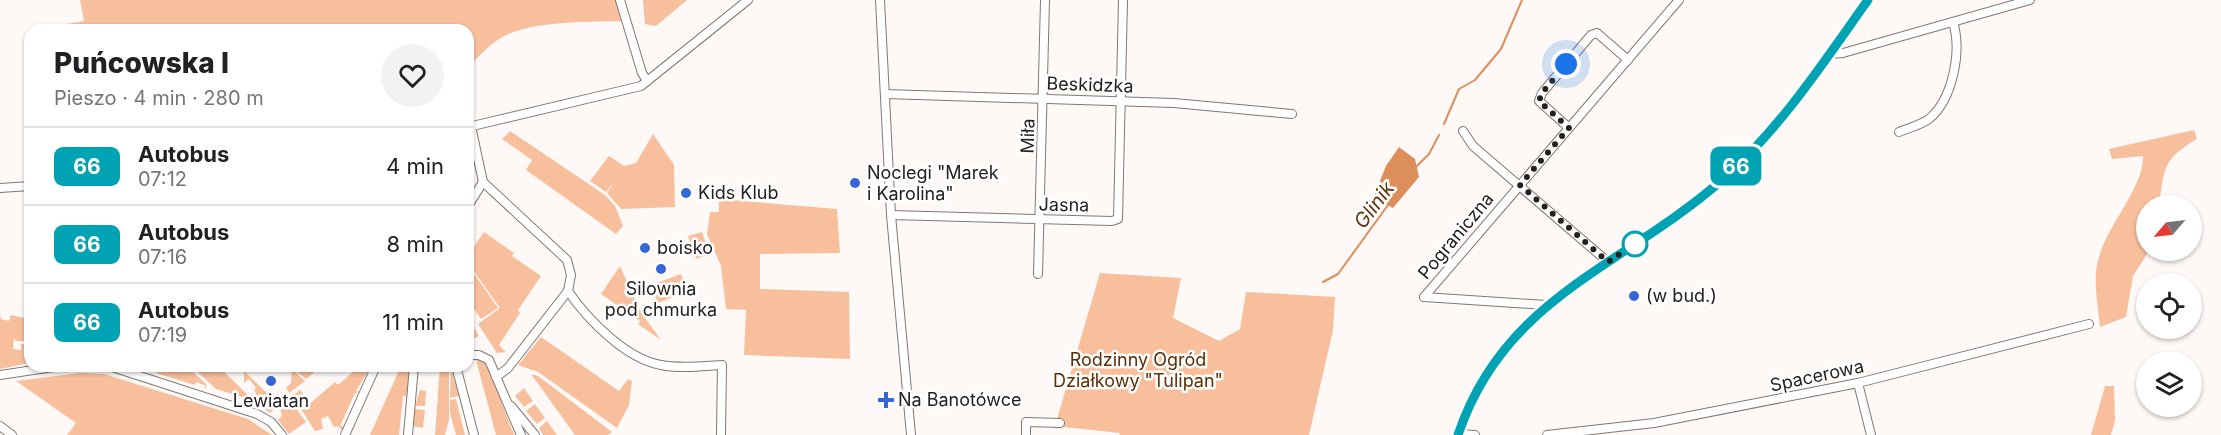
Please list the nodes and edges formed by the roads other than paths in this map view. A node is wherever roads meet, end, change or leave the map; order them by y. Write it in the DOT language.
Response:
graph roads {
  1 [pos="620,0"];
  2 [pos="748,0"];
  3 [pos="880,0"];
  4 [pos="1045,0"];
  5 [pos="1123,0"];
  6 [pos="1680,0"];
  7 [pos="1868,0"];
  8 [pos="2030,0"];
  9 [pos="1953,22"];
  10 [pos="1828,54"];
  11 [pos="1628,60"];
  12 [pos="647,81"];
  13 [pos="885,94"];
  14 [pos="1044,98"];
  15 [pos="1122,102"];
  16 [pos="1292,114"];
  17 [pos="474,125"];
  18 [pos="1569,128"];
  19 [pos="1463,130"];
  20 [pos="1899,132"];
  21 [pos="474,143"];
  22 [pos="483,182"];
  23 [pos="1520,185"];
  24 [pos="24,186"];
  25 [pos="0,188"];
  26 [pos="474,196"];
  27 [pos="891,215"];
  28 [pos="1040,220"];
  29 [pos="1608,262"];
  30 [pos="1038,274"];
  31 [pos="568,291"];
  32 [pos="1546,305"];
  33 [pos="2089,324"];
  34 [pos="474,356"];
  35 [pos="24,371"];
  36 [pos="138,372"];
  37 [pos="373,372"];
  38 [pos="413,372"];
  39 [pos="458,372"];
  40 [pos="0,375"];
  41 [pos="496,377"];
  42 [pos="1858,383"];
  43 [pos="511,406"];
  44 [pos="1060,423"];
  45 [pos="0,426"];
  46 [pos="1458,434"];
  47 [pos="12,435"];
  48 [pos="282,435"];
  49 [pos="345,435"];
  50 [pos="408,435"];
  51 [pos="474,435"];
  52 [pos="521,435"];
  53 [pos="535,435"];
  54 [pos="721,435"];
  55 [pos="911,435"];
  56 [pos="1026,435"];
  57 [pos="1474,435"];
  58 [pos="1548,435"];
  59 [pos="1871,435"];
  1 -- 12 [label="street"];
  2 -- 12 [label="street"];
  3 -- 13 [label="street"];
  4 -- 14 [label="street, Miła"];
  5 -- 15 [label="street"];
  6 -- 11 [label="street, Pograniczna"];
  7 -- 10 [label="street"];
  8 -- 9 [label="street"];
  9 -- 10 [label="street"];
  9 -- 20 [label="street"];
  10 -- 29 [label="street"];
  11 -- 18 [label="street, Pograniczna"];
  11 -- 18 [label="street"];
  12 -- 17 [label="street"];
  13 -- 14 [label="street, Beskidzka"];
  13 -- 27 [label="street"];
  14 -- 15 [label="street, Beskidzka"];
  14 -- 28 [label="street, Miła"];
  15 -- 16 [label="street, Beskidzka"];
  15 -- 28 [label="street, Jasna"];
  18 -- 23 [label="street, Pograniczna"];
  19 -- 23 [label="street"];
  21 -- 22 [label="street"];
  22 -- 26 [label="street"];
  22 -- 31 [label="street"];
  23 -- 29 [label="street"];
  23 -- 32 [label="street, Pograniczna"];
  24 -- 25 [label="street"];
  27 -- 28 [label="street, Jasna"];
  27 -- 55 [label="street"];
  28 -- 30 [label="street, Miła"];
  29 -- 32 [label="street"];
  31 -- 41 [label="street"];
  31 -- 54 [label="street"];
  32 -- 46 [label="street"];
  33 -- 42 [label="street, Spacerowa"];
  34 -- 41 [label="street"];
  35 -- 40 [label="street"];
  36 -- 48 [label="street"];
  37 -- 49 [label="street"];
  38 -- 50 [label="street"];
  39 -- 51 [label="street"];
  41 -- 43 [label="street"];
  42 -- 58 [label="street, Spacerowa"];
  42 -- 59 [label="street"];
  43 -- 52 [label="street"];
  43 -- 53 [label="street"];
  44 -- 56 [label="street"];
  45 -- 47 [label="street"];
  46 -- 57 [label="street"];
}
